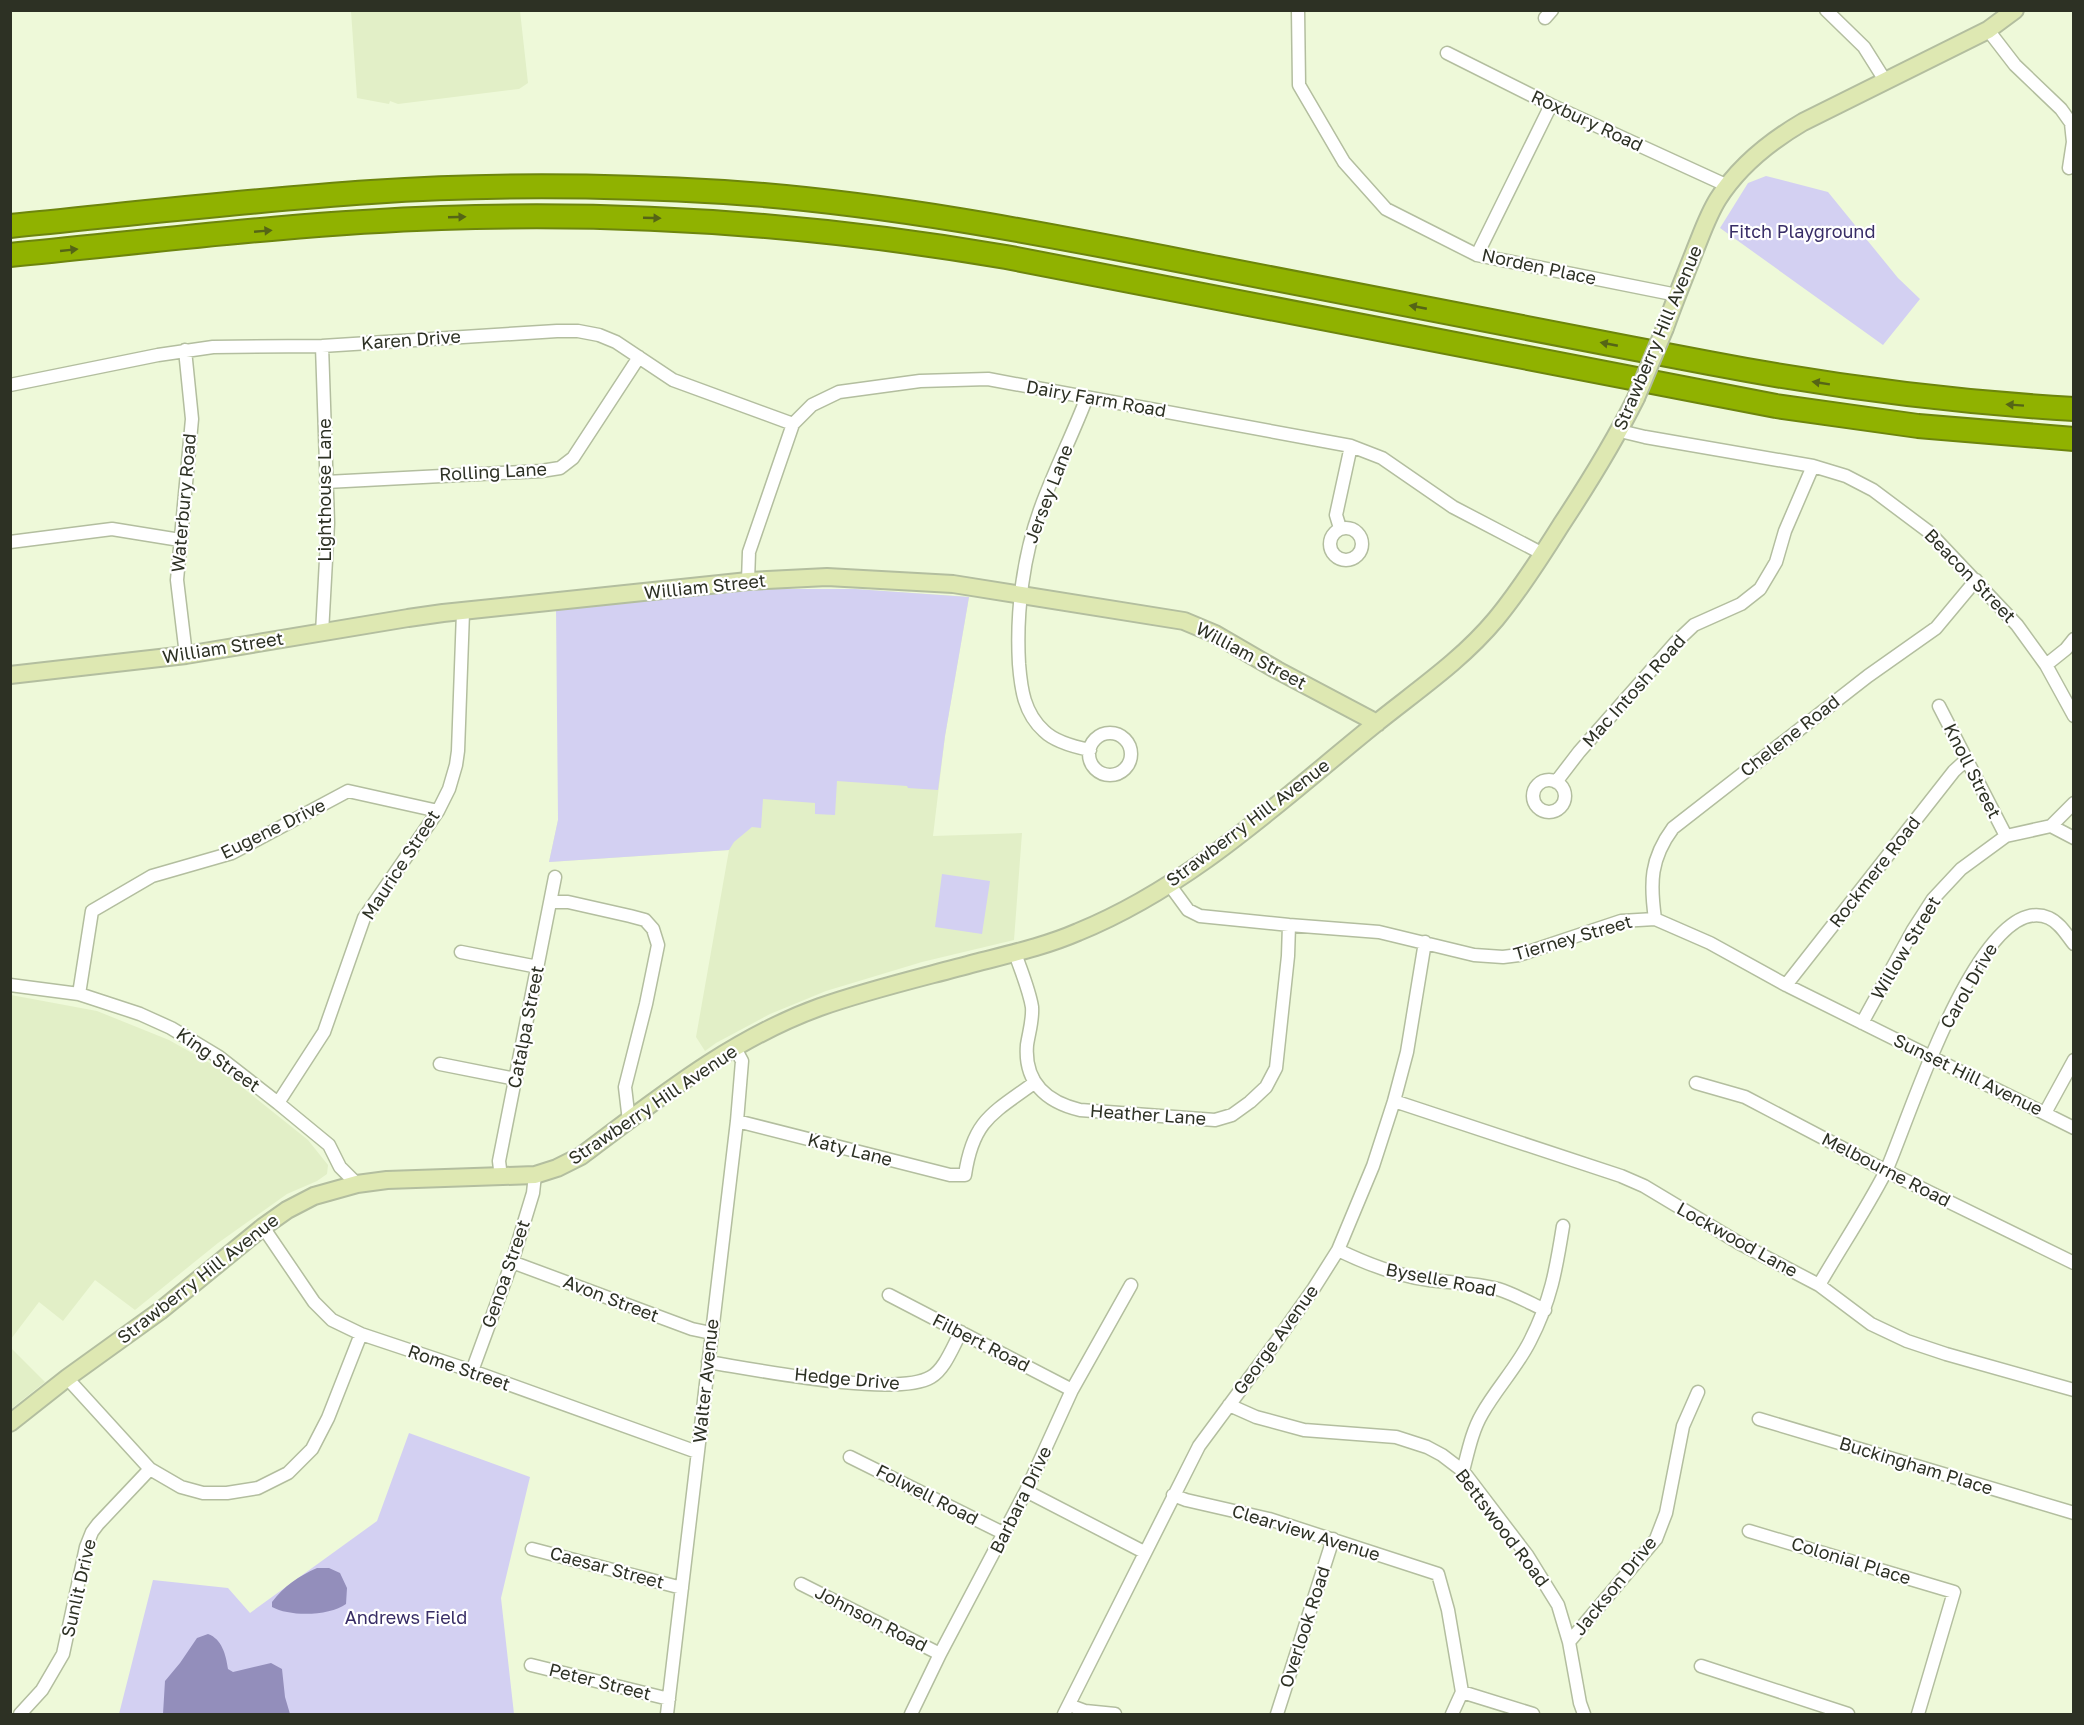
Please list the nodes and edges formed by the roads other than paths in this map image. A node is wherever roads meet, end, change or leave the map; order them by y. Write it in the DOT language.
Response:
graph roads {
  1 [pos="1298,10"];
  2 [pos="1826,10"];
  3 [pos="2015,10"];
  4 [pos="1988,30"];
  5 [pos="1447,53"];
  6 [pos="1886,82"];
  7 [pos="1551,105"];
  8 [pos="2069,168"];
  9 [pos="1728,186"];
  10 [pos="10,226"];
  11 [pos="10,255"];
  12 [pos="1477,255"];
  13 [pos="1677,295"];
  14 [pos="322,346"];
  15 [pos="185,350"];
  16 [pos="639,357"];
  17 [pos="10,385"];
  18 [pos="1087,397"];
  19 [pos="2073,409"];
  20 [pos="793,424"];
  21 [pos="1620,430"];
  22 [pos="2073,439"];
  23 [pos="1351,446"];
  24 [pos="1813,465"];
  25 [pos="326,482"];
  26 [pos="1340,528"];
  27 [pos="180,540"];
  28 [pos="10,542"];
  29 [pos="1543,554"];
  30 [pos="1976,580"];
  31 [pos="748,581"];
  32 [pos="1022,593"];
  33 [pos="463,612"];
  34 [pos="321,633"];
  35 [pos="2073,639"];
  36 [pos="186,655"];
  37 [pos="2046,665"];
  38 [pos="10,675"];
  39 [pos="1939,706"];
  40 [pos="2073,716"];
  41 [pos="1377,723"];
  42 [pos="1090,750"];
  43 [pos="1966,760"];
  44 [pos="1556,782"];
  45 [pos="2073,803"];
  46 [pos="438,811"];
  47 [pos="2050,826"];
  48 [pos="2006,836"];
  49 [pos="2073,838"];
  50 [pos="555,877"];
  51 [pos="1169,884"];
  52 [pos="551,902"];
  53 [pos="1655,919"];
  54 [pos="1289,926"];
  55 [pos="1425,942"];
  56 [pos="2073,944"];
  57 [pos="461,952"];
  58 [pos="1015,953"];
  59 [pos="538,967"];
  60 [pos="10,985"];
  61 [pos="1786,985"];
  62 [pos="79,994"];
  63 [pos="1862,1023"];
  64 [pos="735,1048"];
  65 [pos="1931,1057"];
  66 [pos="2073,1060"];
  67 [pos="440,1064"];
  68 [pos="516,1079"];
  69 [pos="1034,1083"];
  70 [pos="1696,1083"];
  71 [pos="1394,1101"];
  72 [pos="278,1102"];
  73 [pos="2045,1113"];
  74 [pos="737,1120"];
  75 [pos="629,1121"];
  76 [pos="2073,1128"];
  77 [pos="1886,1171"];
  78 [pos="535,1175"];
  79 [pos="501,1177"];
  80 [pos="357,1184"];
  81 [pos="1563,1226"];
  82 [pos="263,1227"];
  83 [pos="1338,1250"];
  84 [pos="512,1262"];
  85 [pos="2073,1263"];
  86 [pos="1131,1285"];
  87 [pos="1819,1285"];
  88 [pos="889,1295"];
  89 [pos="1545,1310"];
  90 [pos="961,1332"];
  91 [pos="711,1333"];
  92 [pos="361,1334"];
  93 [pos="708,1362"];
  94 [pos="472,1371"];
  95 [pos="67,1378"];
  96 [pos="1072,1390"];
  97 [pos="2073,1390"];
  98 [pos="1698,1392"];
  99 [pos="1229,1405"];
  100 [pos="1759,1419"];
  101 [pos="10,1423"];
  102 [pos="698,1452"];
  103 [pos="850,1457"];
  104 [pos="150,1469"];
  105 [pos="1462,1471"];
  106 [pos="1026,1491"];
  107 [pos="1173,1495"];
  108 [pos="2073,1513"];
  109 [pos="1749,1531"];
  110 [pos="1005,1534"];
  111 [pos="1333,1539"];
  112 [pos="532,1549"];
  113 [pos="1144,1552"];
  114 [pos="801,1584"];
  115 [pos="682,1588"];
  116 [pos="1569,1642"];
  117 [pos="940,1654"];
  118 [pos="531,1665"];
  119 [pos="1701,1666"];
  120 [pos="1462,1692"];
  121 [pos="669,1699"];
  122 [pos="1067,1710"];
  123 [pos="20,1714"];
  124 [pos="667,1714"];
  125 [pos="911,1714"];
  126 [pos="1115,1714"];
  127 [pos="1277,1714"];
  128 [pos="1452,1714"];
  129 [pos="1533,1714"];
  130 [pos="1584,1714"];
  131 [pos="1848,1714"];
  132 [pos="1918,1714"];
  1 -- 12 [label="street, Norden Place"];
  2 -- 6 [label="street"];
  3 -- 4 [label="main road, Strawberry Hill Avenue"];
  4 -- 6 [label="main road, Strawberry Hill Avenue"];
  4 -- 8 [label="street"];
  5 -- 7 [label="street, Roxbury Road"];
  6 -- 9 [label="main road, Strawberry Hill Avenue"];
  7 -- 9 [label="street, Roxbury Road"];
  7 -- 12 [label="street"];
  9 -- 13 [label="main road, Strawberry Hill Avenue"];
  19 -- 10 [label="highway, one-way"];
  11 -- 22 [label="highway, one-way"];
  12 -- 13 [label="street, Norden Place"];
  13 -- 21 [label="main road, Strawberry Hill Avenue, bridge"];
  14 -- 15 [label="street, Karen Drive"];
  14 -- 16 [label="street, Karen Drive"];
  14 -- 25 [label="street, Lighthouse Lane"];
  15 -- 17 [label="street, Karen Drive"];
  15 -- 27 [label="street, Waterbury Road"];
  16 -- 20 [label="street, Karen Drive"];
  16 -- 25 [label="street, Rolling Lane"];
  18 -- 20 [label="street, Dairy Farm Road"];
  18 -- 23 [label="street, Dairy Farm Road"];
  18 -- 32 [label="street, Jersey Lane"];
  20 -- 31 [label="street, Dairy Farm Road"];
  21 -- 24 [label="street, Beacon Street"];
  21 -- 29 [label="main road, Strawberry Hill Avenue"];
  23 -- 26 [label="street"];
  23 -- 29 [label="street, Dairy Farm Road"];
  24 -- 30 [label="street, Beacon Street"];
  24 -- 44 [label="street, Mac Intosh Road"];
  25 -- 34 [label="street, Lighthouse Lane"];
  27 -- 28 [label="street"];
  27 -- 36 [label="street, Waterbury Road"];
  29 -- 41 [label="main road, Strawberry Hill Avenue"];
  30 -- 37 [label="street, Beacon Street"];
  30 -- 53 [label="street, Chelene Road"];
  31 -- 32 [label="main road, William Street"];
  31 -- 33 [label="main road, William Street"];
  32 -- 41 [label="main road, William Street"];
  32 -- 42 [label="street, Jersey Lane"];
  33 -- 34 [label="main road, William Street"];
  33 -- 46 [label="street, Maurice Street"];
  34 -- 36 [label="main road, William Street"];
  35 -- 37 [label="street"];
  36 -- 38 [label="main road, William Street"];
  37 -- 40 [label="street, Beacon Street"];
  39 -- 43 [label="street, Knoll Street"];
  41 -- 51 [label="main road, Strawberry Hill Avenue"];
  43 -- 48 [label="street, Knoll Street"];
  43 -- 61 [label="street, Rockmere Road"];
  45 -- 47 [label="street"];
  46 -- 62 [label="street, Eugene Drive"];
  46 -- 72 [label="street, Maurice Street"];
  47 -- 48 [label="street, Willow Street"];
  47 -- 49 [label="street"];
  48 -- 63 [label="street, Willow Street"];
  50 -- 52 [label="street, Catalpa Street"];
  51 -- 54 [label="street, Tierney Street"];
  51 -- 58 [label="main road, Strawberry Hill Avenue"];
  52 -- 59 [label="street, Catalpa Street"];
  52 -- 75 [label="street"];
  53 -- 55 [label="street, Tierney Street"];
  53 -- 61 [label="street, Tierney Street"];
  54 -- 55 [label="street, Tierney Street"];
  54 -- 69 [label="street, Heather Lane"];
  55 -- 71 [label="street, George Avenue"];
  56 -- 65 [label="street, Carol Drive"];
  57 -- 59 [label="street"];
  58 -- 64 [label="main road, Strawberry Hill Avenue"];
  58 -- 69 [label="street"];
  59 -- 68 [label="street, Catalpa Street"];
  60 -- 62 [label="street, King Street"];
  61 -- 63 [label="street, Tierney Street"];
  62 -- 72 [label="street, King Street"];
  63 -- 65 [label="street, Sunset Hill Avenue"];
  64 -- 74 [label="street, Walter Avenue"];
  64 -- 75 [label="main road, Strawberry Hill Avenue"];
  65 -- 73 [label="street, Sunset Hill Avenue"];
  65 -- 77 [label="street, Carol Drive"];
  66 -- 73 [label="street"];
  67 -- 68 [label="street"];
  68 -- 79 [label="street, Catalpa Street"];
  69 -- 74 [label="street, Katy Lane"];
  70 -- 77 [label="street, Melbourne Road"];
  71 -- 83 [label="street, George Avenue"];
  71 -- 87 [label="street, Lockwood Lane"];
  72 -- 80 [label="street, King Street"];
  73 -- 76 [label="street, Sunset Hill Avenue"];
  74 -- 91 [label="street, Walter Avenue"];
  75 -- 78 [label="main road, Strawberry Hill Avenue"];
  77 -- 85 [label="street, Melbourne Road"];
  77 -- 87 [label="street, Carol Drive"];
  78 -- 79 [label="main road, Strawberry Hill Avenue"];
  78 -- 84 [label="street, Genoa Street"];
  79 -- 80 [label="main road, Strawberry Hill Avenue"];
  80 -- 82 [label="main road, Strawberry Hill Avenue"];
  81 -- 89 [label="street"];
  82 -- 92 [label="street, Rome Street"];
  82 -- 95 [label="main road, Strawberry Hill Avenue"];
  83 -- 89 [label="street, Byselle Road"];
  83 -- 99 [label="street, George Avenue"];
  84 -- 91 [label="street, Avon Street"];
  84 -- 94 [label="street, Genoa Street"];
  86 -- 96 [label="street, Barbara Drive"];
  87 -- 97 [label="street, Lockwood Lane"];
  88 -- 90 [label="street, Filbert Road"];
  89 -- 105 [label="street"];
  90 -- 93 [label="street, Hedge Drive"];
  90 -- 96 [label="street, Filbert Road"];
  91 -- 93 [label="street, Walter Avenue"];
  92 -- 94 [label="street, Rome Street"];
  92 -- 104 [label="street"];
  93 -- 102 [label="street, Walter Avenue"];
  94 -- 102 [label="street, Rome Street"];
  95 -- 101 [label="main road, Strawberry Hill Avenue"];
  95 -- 104 [label="street"];
  96 -- 106 [label="street, Barbara Drive"];
  98 -- 116 [label="street, Jackson Drive"];
  99 -- 105 [label="street, Bettswood Road"];
  99 -- 107 [label="street, George Avenue"];
  100 -- 108 [label="street, Buckingham Place"];
  102 -- 115 [label="street, Walter Avenue"];
  103 -- 110 [label="street, Folwell Road"];
  104 -- 123 [label="street, Sunlit Drive"];
  105 -- 116 [label="street, Bettswood Road"];
  106 -- 110 [label="street, Barbara Drive"];
  106 -- 113 [label="street"];
  107 -- 111 [label="street, Clearview Avenue"];
  107 -- 113 [label="street, George Avenue"];
  109 -- 132 [label="street, Colonial Place"];
  110 -- 117 [label="street, Barbara Drive"];
  111 -- 120 [label="street, Clearview Avenue"];
  111 -- 127 [label="street, Overlook Road"];
  112 -- 115 [label="street, Caesar Street"];
  113 -- 122 [label="street, George Avenue"];
  114 -- 117 [label="street, Johnson Road"];
  115 -- 121 [label="street, Walter Avenue"];
  116 -- 130 [label="street, Bettswood Road"];
  117 -- 125 [label="street, Barbara Drive"];
  118 -- 121 [label="street, Peter Street"];
  119 -- 131 [label="street"];
  120 -- 128 [label="street"];
  120 -- 129 [label="street"];
  121 -- 124 [label="street, Walter Avenue"];
  122 -- 126 [label="street"];
}
